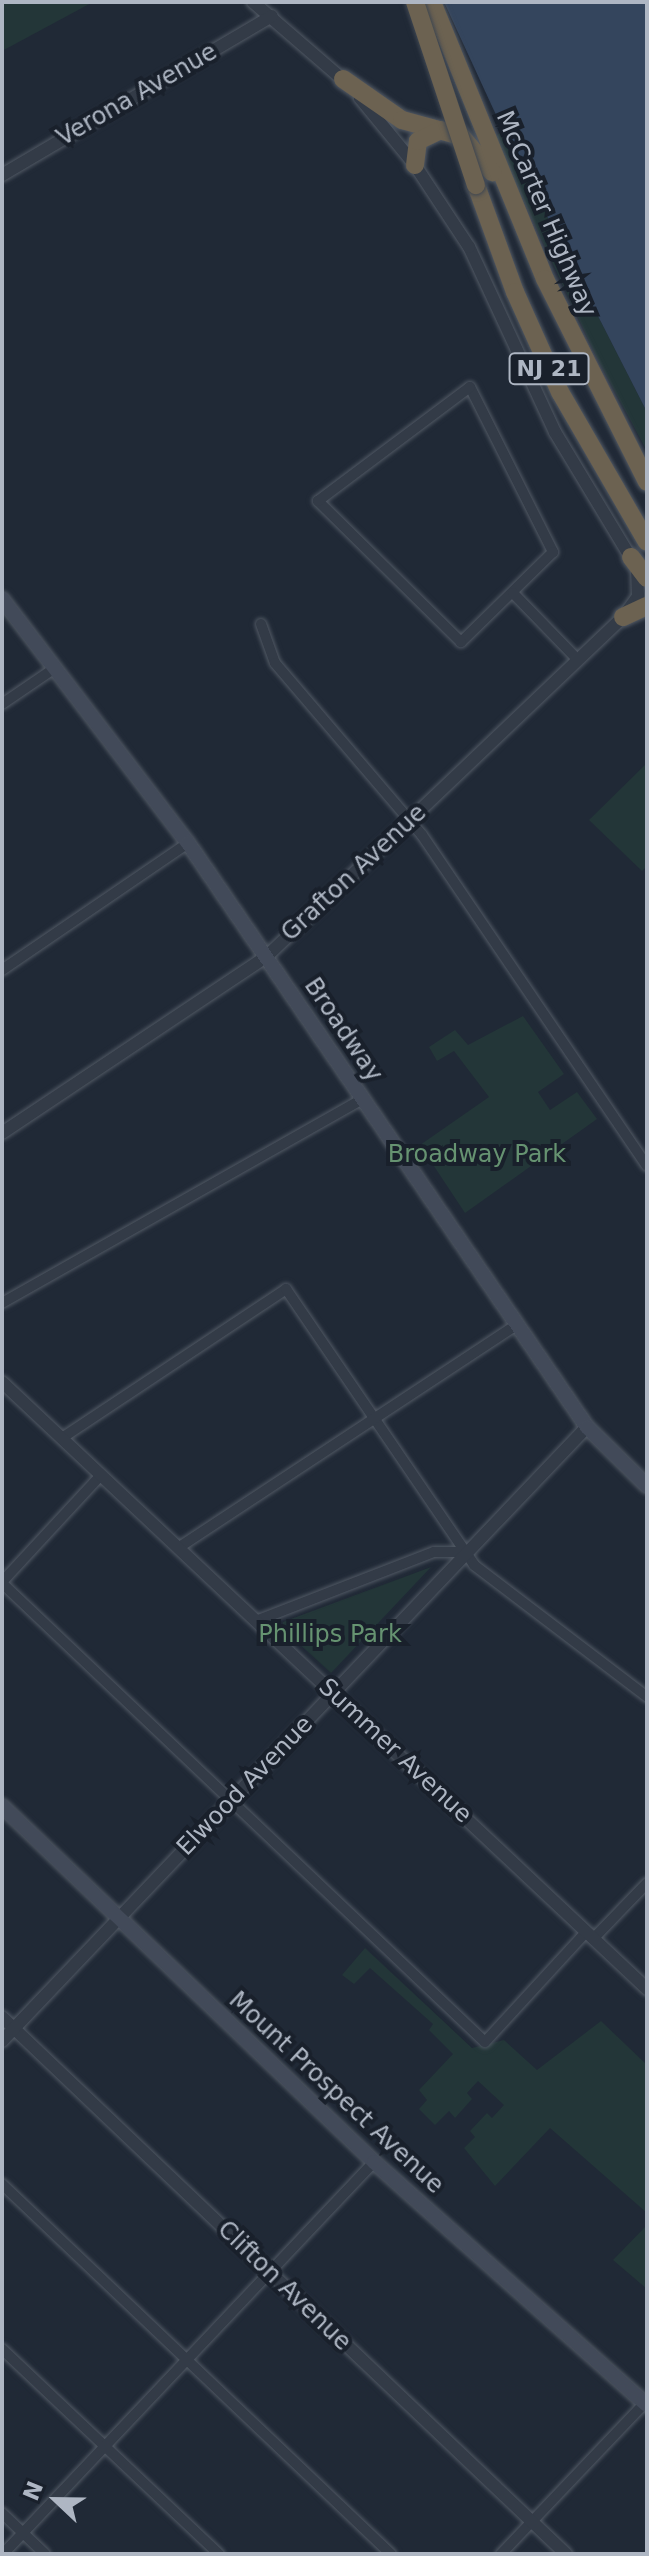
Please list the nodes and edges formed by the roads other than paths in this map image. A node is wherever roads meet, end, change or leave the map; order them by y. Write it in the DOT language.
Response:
graph roads {
  1 [pos="253,2"];
  2 [pos="415,2"];
  3 [pos="432,2"];
  4 [pos="272,16"];
  5 [pos="343,79"];
  6 [pos="451,132"];
  7 [pos="415,165"];
  8 [pos="2,175"];
  9 [pos="545,279"];
  10 [pos="647,482"];
  11 [pos="647,542"];
  12 [pos="631,557"];
  13 [pos="647,578"];
  14 [pos="513,593"];
  15 [pos="2,599"];
  16 [pos="647,606"];
  17 [pos="623,617"];
  18 [pos="261,624"];
  19 [pos="578,660"];
  20 [pos="55,668"];
  21 [pos="2,704"];
  22 [pos="411,820"];
  23 [pos="188,843"];
  24 [pos="266,957"];
  25 [pos="2,970"];
  26 [pos="363,1099"];
  27 [pos="2,1133"];
  28 [pos="647,1166"];
  29 [pos="2,1303"];
  30 [pos="518,1324"];
  31 [pos="2,1382"];
  32 [pos="376,1419"];
  33 [pos="587,1427"];
  34 [pos="62,1438"];
  35 [pos="101,1475"];
  36 [pos="647,1486"];
  37 [pos="178,1548"];
  38 [pos="465,1552"];
  39 [pos="2,1582"];
  40 [pos="256,1621"];
  41 [pos="333,1692"];
  42 [pos="647,1697"];
  43 [pos="231,1800"];
  44 [pos="2,1806"];
  45 [pos="647,1883"];
  46 [pos="119,1918"];
  47 [pos="590,1936"];
  48 [pos="647,1989"];
  49 [pos="2,2017"];
  50 [pos="14,2028"];
  51 [pos="2,2041"];
  52 [pos="374,2162"];
  53 [pos="2,2184"];
  54 [pos="270,2272"];
  55 [pos="2,2349"];
  56 [pos="186,2361"];
  57 [pos="646,2404"];
  58 [pos="104,2447"];
  59 [pos="2,2513"];
  60 [pos="532,2522"];
  61 [pos="23,2533"];
  62 [pos="3,2554"];
  63 [pos="45,2554"];
  64 [pos="219,2554"];
  65 [pos="391,2554"];
  66 [pos="501,2554"];
  67 [pos="566,2554"];
  1 -- 4 [label="street"];
  2 -- 11 [label="highway, NJ 21, bridge"];
  3 -- 9 [label="highway, McCarter Highway / NJ 21"];
  4 -- 5 [label="street"];
  4 -- 8 [label="street, Verona Avenue"];
  5 -- 6 [label="highway"];
  5 -- 7 [label="street"];
  6 -- 7 [label="highway"];
  6 -- 9 [label="highway"];
  7 -- 12 [label="street"];
  9 -- 10 [label="highway, McCarter Highway / NJ 21"];
  12 -- 13 [label="highway"];
  12 -- 17 [label="street, Grafton Avenue"];
  14 -- 14 [label="street"];
  14 -- 19 [label="street"];
  15 -- 20 [label="main road, Broadway"];
  16 -- 17 [label="highway"];
  17 -- 19 [label="street, Grafton Avenue"];
  18 -- 22 [label="street"];
  19 -- 22 [label="street, Grafton Avenue"];
  20 -- 21 [label="street"];
  20 -- 23 [label="main road, Broadway"];
  22 -- 24 [label="street, Grafton Avenue"];
  22 -- 28 [label="street"];
  23 -- 24 [label="main road, Broadway"];
  23 -- 25 [label="street"];
  24 -- 26 [label="main road, Broadway"];
  24 -- 27 [label="street, Grafton Avenue"];
  26 -- 29 [label="street"];
  26 -- 30 [label="main road, Broadway"];
  30 -- 32 [label="street"];
  30 -- 33 [label="main road, Broadway"];
  31 -- 34 [label="street, Summer Avenue"];
  32 -- 34 [label="street"];
  32 -- 37 [label="street"];
  32 -- 38 [label="street"];
  33 -- 36 [label="main road, Broadway"];
  33 -- 38 [label="street, Elwood Avenue"];
  34 -- 35 [label="street, Summer Avenue"];
  35 -- 37 [label="street, Summer Avenue"];
  35 -- 39 [label="street"];
  37 -- 40 [label="street, Summer Avenue"];
  38 -- 40 [label="street"];
  38 -- 41 [label="street, Elwood Avenue"];
  38 -- 42 [label="street"];
  39 -- 43 [label="street"];
  40 -- 41 [label="street, Summer Avenue"];
  41 -- 43 [label="street, Elwood Avenue"];
  41 -- 47 [label="street, Summer Avenue"];
  43 -- 46 [label="street, Elwood Avenue"];
  43 -- 47 [label="street"];
  44 -- 46 [label="main road, Mount Prospect Avenue"];
  45 -- 47 [label="street"];
  46 -- 50 [label="street, Elwood Avenue"];
  46 -- 52 [label="main road, Mount Prospect Avenue"];
  47 -- 48 [label="street, Summer Avenue"];
  49 -- 50 [label="street, Clifton Avenue"];
  50 -- 51 [label="street, Elwood Avenue"];
  50 -- 54 [label="street, Clifton Avenue"];
  52 -- 54 [label="street"];
  52 -- 57 [label="main road, Mount Prospect Avenue"];
  53 -- 56 [label="street"];
  54 -- 56 [label="street"];
  54 -- 60 [label="street, Clifton Avenue"];
  55 -- 58 [label="street"];
  56 -- 58 [label="street"];
  56 -- 65 [label="street"];
  57 -- 60 [label="street"];
  58 -- 61 [label="street"];
  58 -- 64 [label="street"];
  59 -- 61 [label="street"];
  60 -- 66 [label="street"];
  60 -- 67 [label="street, Clifton Avenue"];
  61 -- 62 [label="street"];
  61 -- 63 [label="street"];
}
